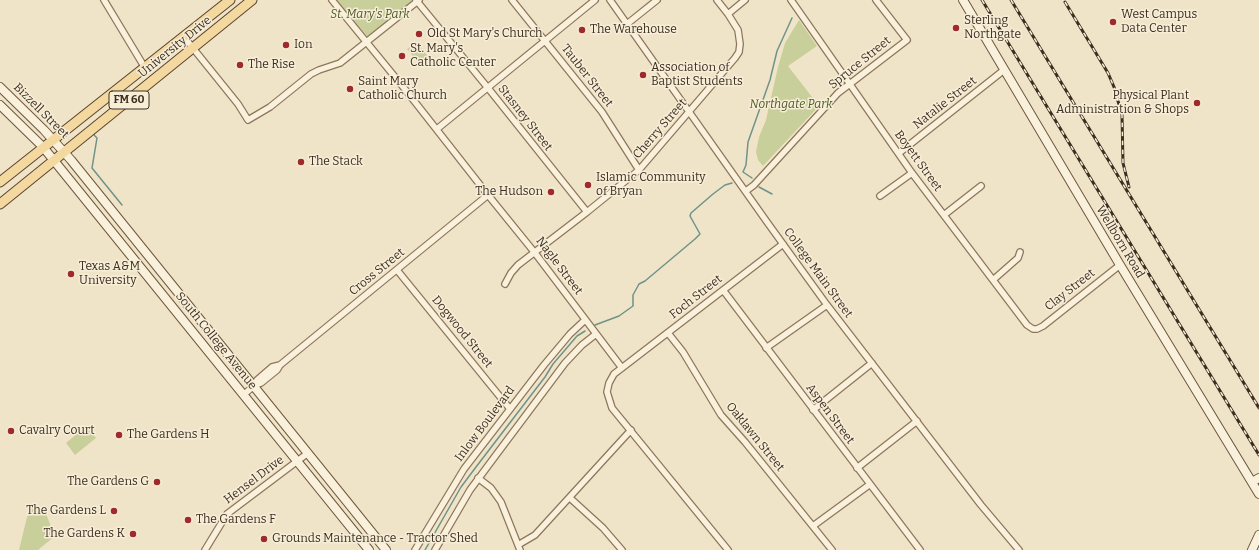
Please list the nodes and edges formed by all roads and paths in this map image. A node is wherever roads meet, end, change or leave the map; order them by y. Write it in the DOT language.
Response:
graph roads {
  1 [pos="104,0"];
  2 [pos="230,0"];
  3 [pos="252,0"];
  4 [pos="332,0"];
  5 [pos="512,0"];
  6 [pos="595,0"];
  7 [pos="610,0"];
  8 [pos="657,0"];
  9 [pos="717,0"];
  10 [pos="745,0"];
  11 [pos="791,0"];
  12 [pos="876,0"];
  13 [pos="963,0"];
  14 [pos="417,1"];
  15 [pos="728,14"];
  16 [pos="627,24"];
  17 [pos="184,37"];
  18 [pos="545,41"];
  19 [pos="366,42"];
  20 [pos="193,48"];
  21 [pos="145,68"];
  22 [pos="1004,70"];
  23 [pos="850,84"];
  24 [pos="0,87"];
  25 [pos="488,88"];
  26 [pos="0,105"];
  27 [pos="689,112"];
  28 [pos="437,129"];
  29 [pos="53,139"];
  30 [pos="43,146"];
  31 [pos="64,152"];
  32 [pos="899,153"];
  33 [pos="54,160"];
  34 [pos="639,170"];
  35 [pos="912,174"];
  36 [pos="0,182"];
  37 [pos="981,186"];
  38 [pos="746,191"];
  39 [pos="488,195"];
  40 [pos="880,196"];
  41 [pos="0,204"];
  42 [pos="587,212"];
  43 [pos="944,215"];
  44 [pos="782,244"];
  45 [pos="1020,252"];
  46 [pos="535,253"];
  47 [pos="1120,265"];
  48 [pos="397,270"];
  49 [pos="168,280"];
  50 [pos="993,280"];
  51 [pos="505,284"];
  52 [pos="158,289"];
  53 [pos="723,290"];
  54 [pos="827,305"];
  55 [pos="585,320"];
  56 [pos="1033,329"];
  57 [pos="668,332"];
  58 [pos="596,334"];
  59 [pos="766,348"];
  60 [pos="872,364"];
  61 [pos="622,368"];
  62 [pos="254,386"];
  63 [pos="243,395"];
  64 [pos="510,409"];
  65 [pos="813,410"];
  66 [pos="917,422"];
  67 [pos="631,430"];
  68 [pos="308,452"];
  69 [pos="298,461"];
  70 [pos="857,468"];
  71 [pos="478,478"];
  72 [pos="1255,480"];
  73 [pos="869,485"];
  74 [pos="1259,494"];
  75 [pos="570,498"];
  76 [pos="355,511"];
  77 [pos="345,520"];
  78 [pos="813,526"];
  79 [pos="1259,535"];
  80 [pos="1259,545"];
  81 [pos="519,548"];
  82 [pos="1259,548"];
  83 [pos="205,550"];
  84 [pos="369,550"];
  85 [pos="386,550"];
  86 [pos="415,550"];
  87 [pos="435,550"];
  88 [pos="622,550"];
  89 [pos="728,550"];
  90 [pos="832,550"];
  91 [pos="920,550"];
  92 [pos="1019,550"];
  93 [pos="1252,550"];
  1 -- 21 [label="street"];
  2 -- 17 [label="main road, University Drive / FM 60"];
  3 -- 20 [label="main road, University Drive / FM 60"];
  4 -- 19 [label="street, Nagle Street"];
  5 -- 18 [label="street, Tauber Street"];
  6 -- 18 [label="street"];
  7 -- 16 [label="street, College Main Street"];
  8 -- 16 [label="street"];
  9 -- 15 [label="street, Cherry Street"];
  10 -- 15 [label="street"];
  11 -- 23 [label="street, Boyett Street"];
  12 -- 23 [label="street, Spruce Street"];
  13 -- 22 [label="main road, Wellborn Road"];
  14 -- 19 [label="street"];
  14 -- 25 [label="street, Stasney Street"];
  15 -- 27 [label="street, Cherry Street"];
  16 -- 27 [label="street, College Main Street"];
  17 -- 20 [label="street"];
  17 -- 21 [label="main road, University Drive / FM 60"];
  18 -- 25 [label="street"];
  18 -- 34 [label="street, Tauber Street"];
  19 -- 20 [label="street"];
  19 -- 28 [label="street, Nagle Street"];
  20 -- 31 [label="main road, University Drive / FM 60"];
  21 -- 29 [label="main road, University Drive / FM 60"];
  22 -- 32 [label="street, Natalie Street"];
  22 -- 47 [label="main road, Wellborn Road"];
  23 -- 32 [label="street, Boyett Street"];
  23 -- 38 [label="street, Spruce Street"];
  24 -- 29 [label="main road, Bizzell Street"];
  25 -- 28 [label="street"];
  25 -- 42 [label="street, Stasney Street"];
  26 -- 30 [label="main road, Bizzell Street"];
  27 -- 34 [label="street, Cherry Street"];
  27 -- 38 [label="street, College Main Street"];
  28 -- 39 [label="street, Nagle Street"];
  29 -- 30 [label="main road, University Drive / FM 60"];
  29 -- 31 [label="main road, Bizzell Street"];
  30 -- 33 [label="main road, South College Avenue"];
  30 -- 36 [label="main road, University Drive / FM 60"];
  31 -- 33 [label="main road, University Drive / FM 60"];
  31 -- 49 [label="main road, South College Avenue"];
  32 -- 35 [label="street, Boyett Street"];
  33 -- 41 [label="main road, University Drive / FM 60"];
  33 -- 52 [label="main road, South College Avenue"];
  34 -- 42 [label="street, Cherry Street"];
  35 -- 40 [label="street"];
  35 -- 43 [label="street, Boyett Street"];
  37 -- 43 [label="street"];
  38 -- 44 [label="street, College Main Street"];
  39 -- 46 [label="street, Nagle Street"];
  39 -- 48 [label="street, Cross Street"];
  42 -- 46 [label="street, Cherry Street"];
  43 -- 50 [label="street, Boyett Street"];
  44 -- 53 [label="street, Foch Street"];
  44 -- 54 [label="street, College Main Street"];
  45 -- 50 [label="street"];
  46 -- 51 [label="street, Cherry Street"];
  46 -- 55 [label="street, Nagle Street"];
  47 -- 56 [label="street, Clay Street"];
  47 -- 72 [label="main road, Wellborn Road"];
  48 -- 62 [label="street, Cross Street"];
  48 -- 64 [label="street, Dogwood Street"];
  49 -- 52 [label="main road"];
  49 -- 62 [label="main road, South College Avenue"];
  50 -- 56 [label="street, Boyett Street"];
  52 -- 63 [label="main road, South College Avenue"];
  53 -- 57 [label="street, Foch Street"];
  53 -- 59 [label="street, Aspen Street"];
  54 -- 59 [label="street"];
  54 -- 60 [label="street, College Main Street"];
  55 -- 58 [label="street, Nagle Street"];
  55 -- 64 [label="street, Inlow Boulevard"];
  57 -- 61 [label="street, Foch Street"];
  57 -- 78 [label="street, Oaklawn Street"];
  58 -- 61 [label="street, Nagle Street"];
  58 -- 71 [label="street"];
  59 -- 65 [label="street, Aspen Street"];
  60 -- 65 [label="street"];
  60 -- 66 [label="street, College Main Street"];
  61 -- 67 [label="street"];
  62 -- 63 [label="street, Cross Street"];
  62 -- 68 [label="main road, South College Avenue"];
  63 -- 69 [label="main road, South College Avenue"];
  64 -- 86 [label="street, Inlow Boulevard"];
  65 -- 70 [label="street, Aspen Street"];
  66 -- 70 [label="street"];
  66 -- 92 [label="street, College Main Street"];
  67 -- 75 [label="street"];
  67 -- 89 [label="street"];
  68 -- 69 [label="street, Hensel Drive"];
  68 -- 76 [label="main road, South College Avenue"];
  69 -- 77 [label="main road, South College Avenue"];
  69 -- 83 [label="street, Hensel Drive"];
  70 -- 73 [label="street, Aspen Street"];
  71 -- 81 [label="street"];
  71 -- 87 [label="street"];
  72 -- 74 [label="main road, Wellborn Road"];
  73 -- 78 [label="street"];
  73 -- 91 [label="street, Aspen Street"];
  75 -- 81 [label="street"];
  75 -- 88 [label="street"];
  76 -- 77 [label="main road"];
  76 -- 85 [label="main road, South College Avenue"];
  77 -- 84 [label="main road, South College Avenue"];
  78 -- 90 [label="street, Oaklawn Street"];
  79 -- 93 [label="main road"];
  80 -- 93 [label="main road"];
  82 -- 93 [label="main road"];
}
